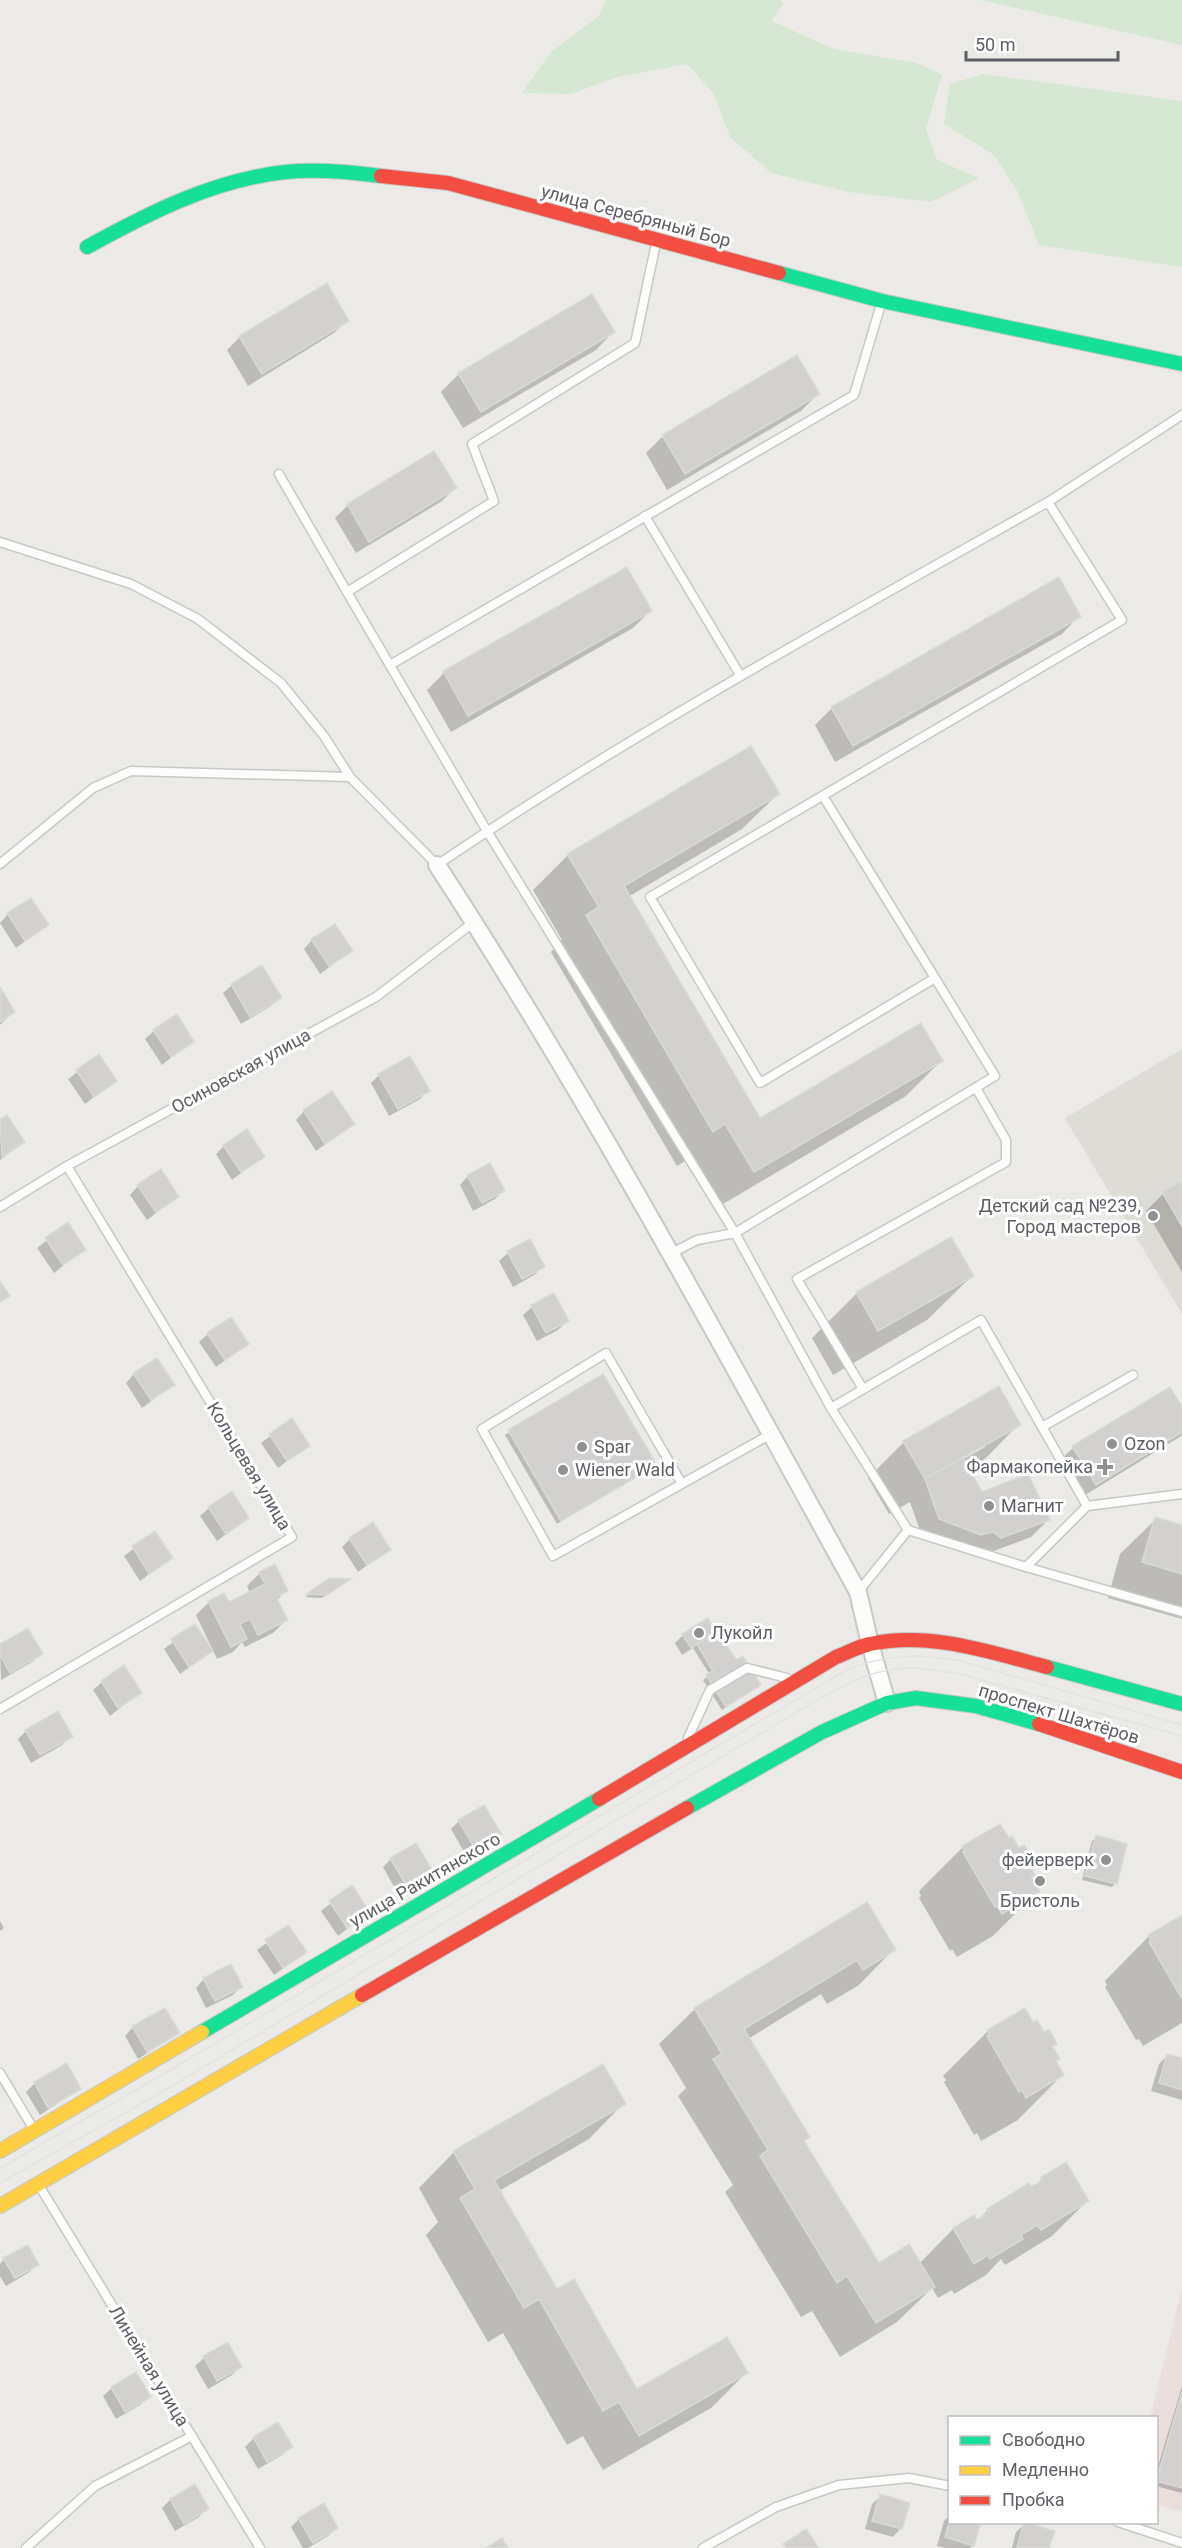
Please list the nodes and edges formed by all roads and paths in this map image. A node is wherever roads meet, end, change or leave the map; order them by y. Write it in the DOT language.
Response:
graph roads {
  1 [pos="656,240"];
  2 [pos="87,247"];
  3 [pos="882,301"];
  4 [pos="1182,364"];
  5 [pos="1182,415"];
  6 [pos="279,474"];
  7 [pos="1048,502"];
  8 [pos="645,516"];
  9 [pos="0,542"];
  10 [pos="347,592"];
  11 [pos="390,665"];
  12 [pos="740,675"];
  13 [pos="350,777"];
  14 [pos="823,796"];
  15 [pos="487,831"];
  16 [pos="0,864"];
  17 [pos="437,865"];
  18 [pos="474,922"];
  19 [pos="935,978"];
  20 [pos="976,1088"];
  21 [pos="67,1166"];
  22 [pos="0,1207"];
  23 [pos="735,1233"];
  24 [pos="672,1253"];
  25 [pos="1133,1375"];
  26 [pos="863,1389"];
  27 [pos="831,1408"];
  28 [pos="1042,1427"];
  29 [pos="771,1434"];
  30 [pos="682,1484"];
  31 [pos="1182,1494"];
  32 [pos="1087,1506"];
  33 [pos="908,1530"];
  34 [pos="1026,1567"];
  35 [pos="858,1592"];
  36 [pos="1182,1612"];
  37 [pos="870,1644"];
  38 [pos="796,1681"];
  39 [pos="887,1703"];
  40 [pos="1182,1704"];
  41 [pos="0,1709"];
  42 [pos="682,1750"];
  43 [pos="1182,1772"];
  44 [pos="0,2073"];
  45 [pos="34,2131"];
  46 [pos="0,2151"];
  47 [pos="39,2185"];
  48 [pos="0,2206"];
  49 [pos="192,2436"];
  50 [pos="948,2486"];
  51 [pos="1122,2524"];
  52 [pos="1182,2543"];
  53 [pos="26,2548"];
  54 [pos="260,2548"];
  55 [pos="703,2548"];
  1 -- 2 [label="main road, улица Серебряный Бор"];
  1 -- 3 [label="main road, улица Серебряный Бор"];
  1 -- 10 [label="lane"];
  3 -- 4 [label="main road, улица Серебряный Бор"];
  3 -- 8 [label="lane"];
  5 -- 7 [label="lane"];
  6 -- 10 [label="lane"];
  7 -- 12 [label="lane"];
  7 -- 14 [label="lane"];
  8 -- 11 [label="lane"];
  8 -- 12 [label="lane"];
  9 -- 13 [label="lane"];
  10 -- 11 [label="lane"];
  11 -- 15 [label="lane"];
  12 -- 15 [label="lane"];
  13 -- 16 [label="lane"];
  13 -- 17 [label="lane"];
  14 -- 19 [label="lane"];
  14 -- 19 [label="lane"];
  15 -- 17 [label="lane"];
  15 -- 23 [label="lane"];
  17 -- 18 [label="street"];
  18 -- 21 [label="lane, Осиновская улица"];
  18 -- 24 [label="street"];
  19 -- 20 [label="lane"];
  20 -- 23 [label="lane"];
  20 -- 26 [label="lane"];
  21 -- 22 [label="lane, Осиновская улица"];
  21 -- 41 [label="lane, Кольцевая улица"];
  23 -- 24 [label="lane"];
  23 -- 27 [label="lane"];
  24 -- 29 [label="street"];
  25 -- 28 [label="lane"];
  26 -- 27 [label="lane"];
  26 -- 28 [label="lane"];
  27 -- 33 [label="lane"];
  28 -- 32 [label="lane"];
  29 -- 30 [label="lane"];
  29 -- 35 [label="street"];
  30 -- 30 [label="lane"];
  31 -- 32 [label="lane"];
  32 -- 34 [label="lane"];
  33 -- 34 [label="lane"];
  33 -- 35 [label="lane"];
  34 -- 36 [label="lane"];
  35 -- 37 [label="street"];
  37 -- 38 [label="main road, улица Ракитянского"];
  37 -- 39 [label="street"];
  37 -- 40 [label="main road"];
  38 -- 42 [label="main road, улица Ракитянского"];
  38 -- 42 [label="lane"];
  39 -- 43 [label="main road, проспект Шахтёров"];
  39 -- 47 [label="main road, проспект Шахтёров"];
  42 -- 45 [label="main road, улица Ракитянского"];
  44 -- 45 [label="lane"];
  45 -- 46 [label="main road, улица Ракитянского"];
  47 -- 48 [label="main road"];
  47 -- 49 [label="lane, Линейная улица"];
  49 -- 53 [label="lane"];
  49 -- 54 [label="lane, Линейная улица"];
  50 -- 55 [label="lane"];
  51 -- 52 [label="lane"];
}
